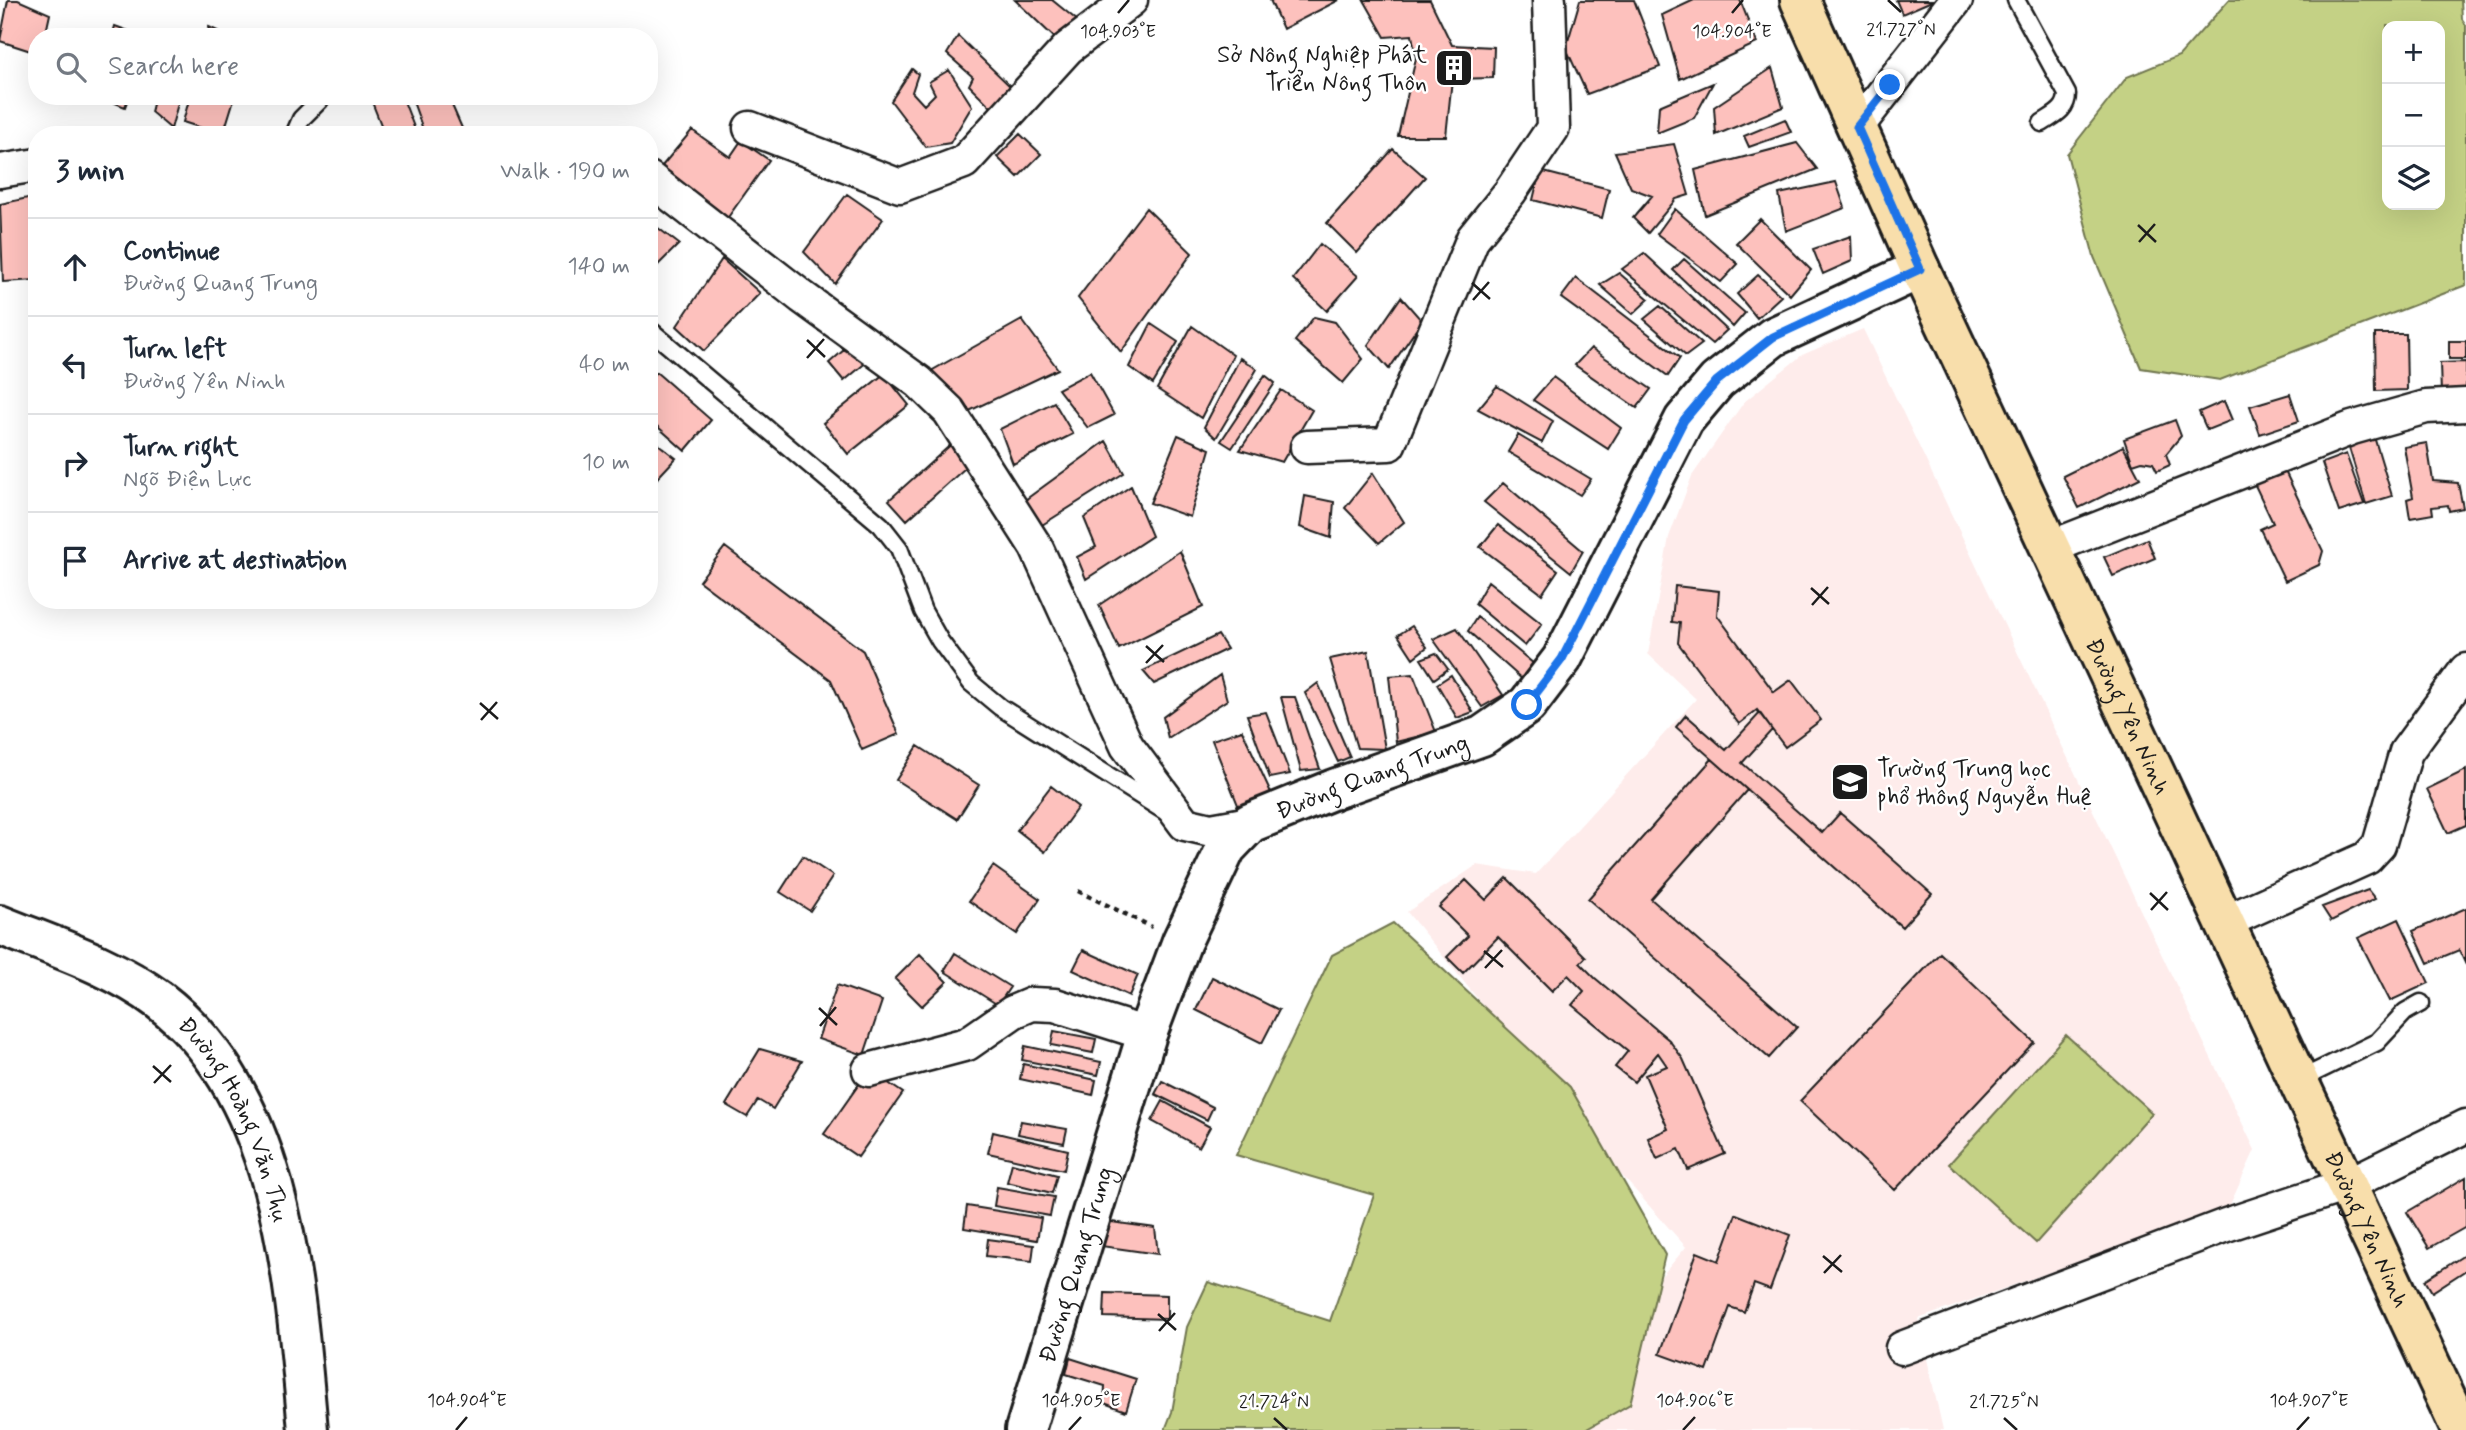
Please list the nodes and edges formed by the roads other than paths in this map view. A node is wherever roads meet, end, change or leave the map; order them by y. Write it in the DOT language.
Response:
graph roads {
  1 [pos="1131,0"];
  2 [pos="1549,0"];
  3 [pos="1800,0"];
  4 [pos="1956,0"];
  5 [pos="2016,0"];
  6 [pos="315,105"];
  7 [pos="2042,123"];
  8 [pos="298,126"];
  9 [pos="1857,127"];
  10 [pos="750,128"];
  11 [pos="28,167"];
  12 [pos="0,171"];
  13 [pos="658,185"];
  14 [pos="1920,269"];
  15 [pos="658,337"];
  16 [pos="2466,405"];
  17 [pos="1307,447"];
  18 [pos="2051,547"];
  19 [pos="2466,670"];
  20 [pos="1185,824"];
  21 [pos="1250,824"];
  22 [pos="2225,922"];
  23 [pos="0,925"];
  24 [pos="2421,1003"];
  25 [pos="1147,1034"];
  26 [pos="869,1070"];
  27 [pos="2300,1080"];
  28 [pos="2466,1126"];
  29 [pos="2349,1184"];
  30 [pos="1902,1348"];
  31 [pos="308,1430"];
  32 [pos="1025,1430"];
  33 [pos="2461,1430"];
  1 -- 10 [label="street"];
  2 -- 17 [label="street"];
  3 -- 9 [label="main road, Đường Yên Ninh"];
  4 -- 9 [label="street"];
  5 -- 7 [label="lane"];
  6 -- 8 [label="lane"];
  9 -- 14 [label="main road, Đường Yên Ninh"];
  11 -- 12 [label="street"];
  13 -- 20 [label="street"];
  14 -- 18 [label="main road, Đường Yên Ninh"];
  14 -- 21 [label="street, Đường Quang Trung"];
  15 -- 20 [label="lane"];
  16 -- 18 [label="street"];
  18 -- 22 [label="main road, Đường Yên Ninh"];
  19 -- 22 [label="street"];
  20 -- 21 [label="street"];
  21 -- 25 [label="street, Đường Quang Trung"];
  22 -- 27 [label="main road, Đường Yên Ninh"];
  23 -- 31 [label="street, Đường Hoàng Văn Thụ"];
  24 -- 27 [label="lane"];
  25 -- 26 [label="street"];
  25 -- 32 [label="street, Đường Quang Trung"];
  27 -- 29 [label="main road, Đường Yên Ninh"];
  28 -- 29 [label="street"];
  29 -- 30 [label="street"];
  29 -- 33 [label="main road, Đường Yên Ninh"];
}
